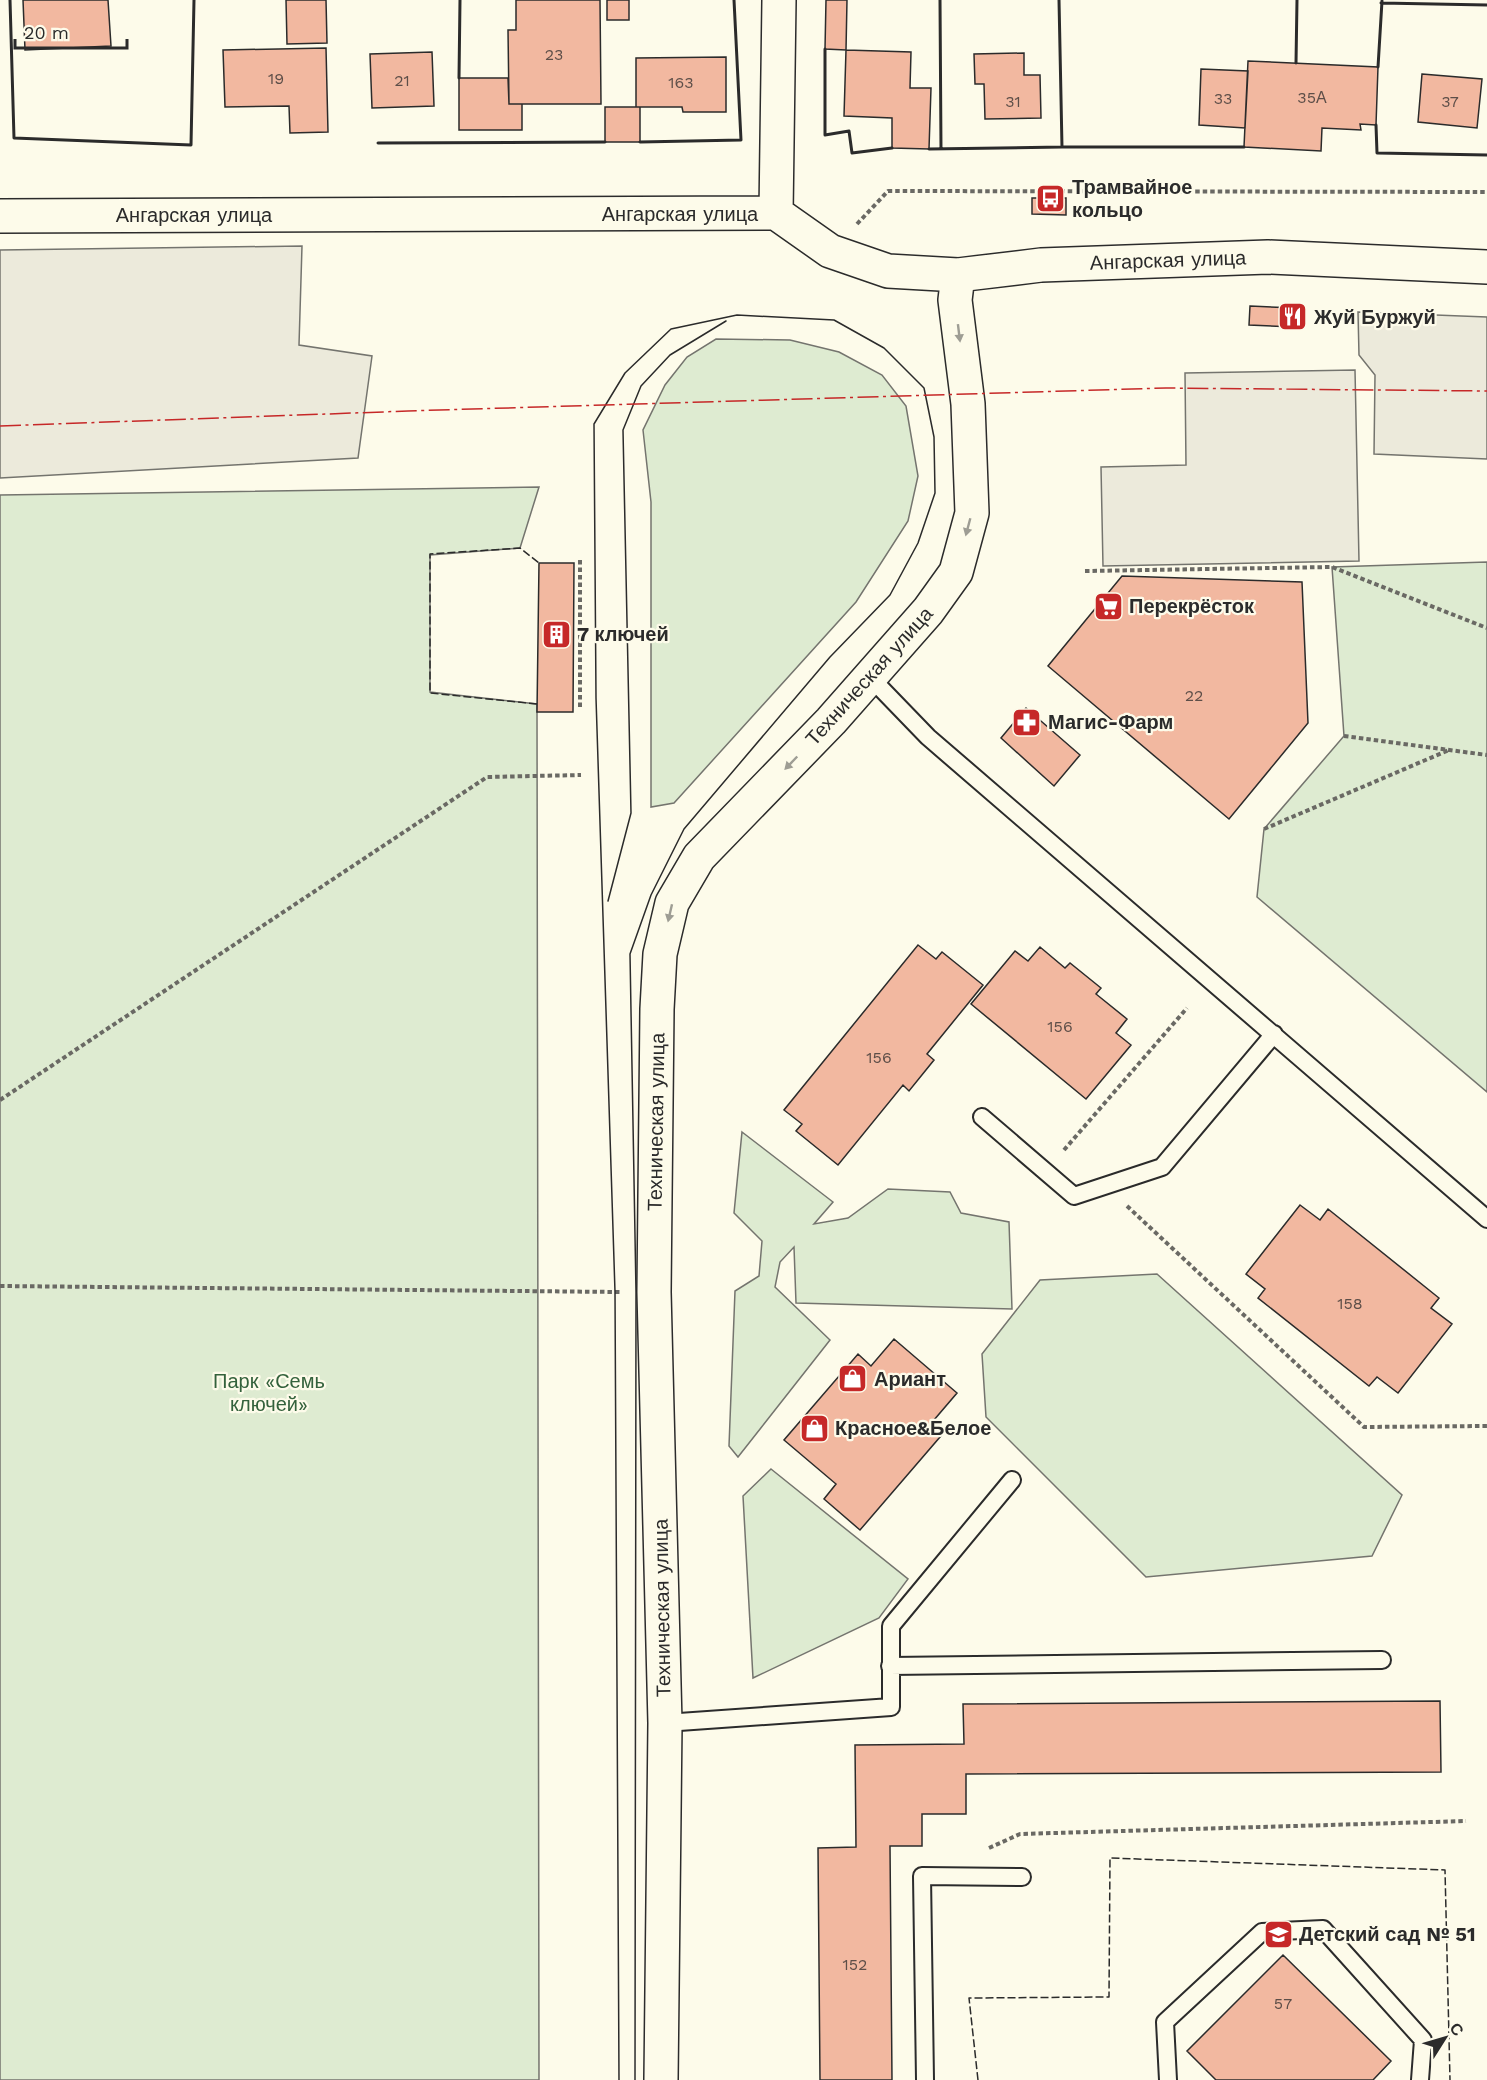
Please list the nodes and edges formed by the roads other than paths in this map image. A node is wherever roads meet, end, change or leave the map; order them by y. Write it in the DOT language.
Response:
graph roads {
  1 [pos="779,0"];
  2 [pos="776,213"];
  3 [pos="0,216"];
  4 [pos="1487,267"];
  5 [pos="958,275"];
  6 [pos="870,676"];
  7 [pos="1274,1034"];
  8 [pos="982,1117"];
  9 [pos="1487,1219"];
  10 [pos="1012,1480"];
  11 [pos="1382,1660"];
  12 [pos="890,1666"];
  13 [pos="664,1723"];
  14 [pos="1022,1877"];
  15 [pos="661,2080"];
  16 [pos="925,2080"];
  17 [pos="1168,2080"];
  18 [pos="1420,2080"];
  1 -- 2 [label="street"];
  2 -- 3 [label="street, Ангарская улица"];
  2 -- 5 [label="street, Ангарская улица"];
  4 -- 5 [label="street, Ангарская улица"];
  5 -- 6 [label="street, Техническая улица, one-way"];
  6 -- 7 [label="lane"];
  6 -- 13 [label="street, Техническая улица, one-way"];
  7 -- 8 [label="lane"];
  7 -- 9 [label="lane"];
  10 -- 12 [label="lane"];
  11 -- 12 [label="lane"];
  12 -- 13 [label="lane"];
  13 -- 15 [label="street, Техническая улица"];
  14 -- 16 [label="lane"];
  17 -- 18 [label="lane"];
}
